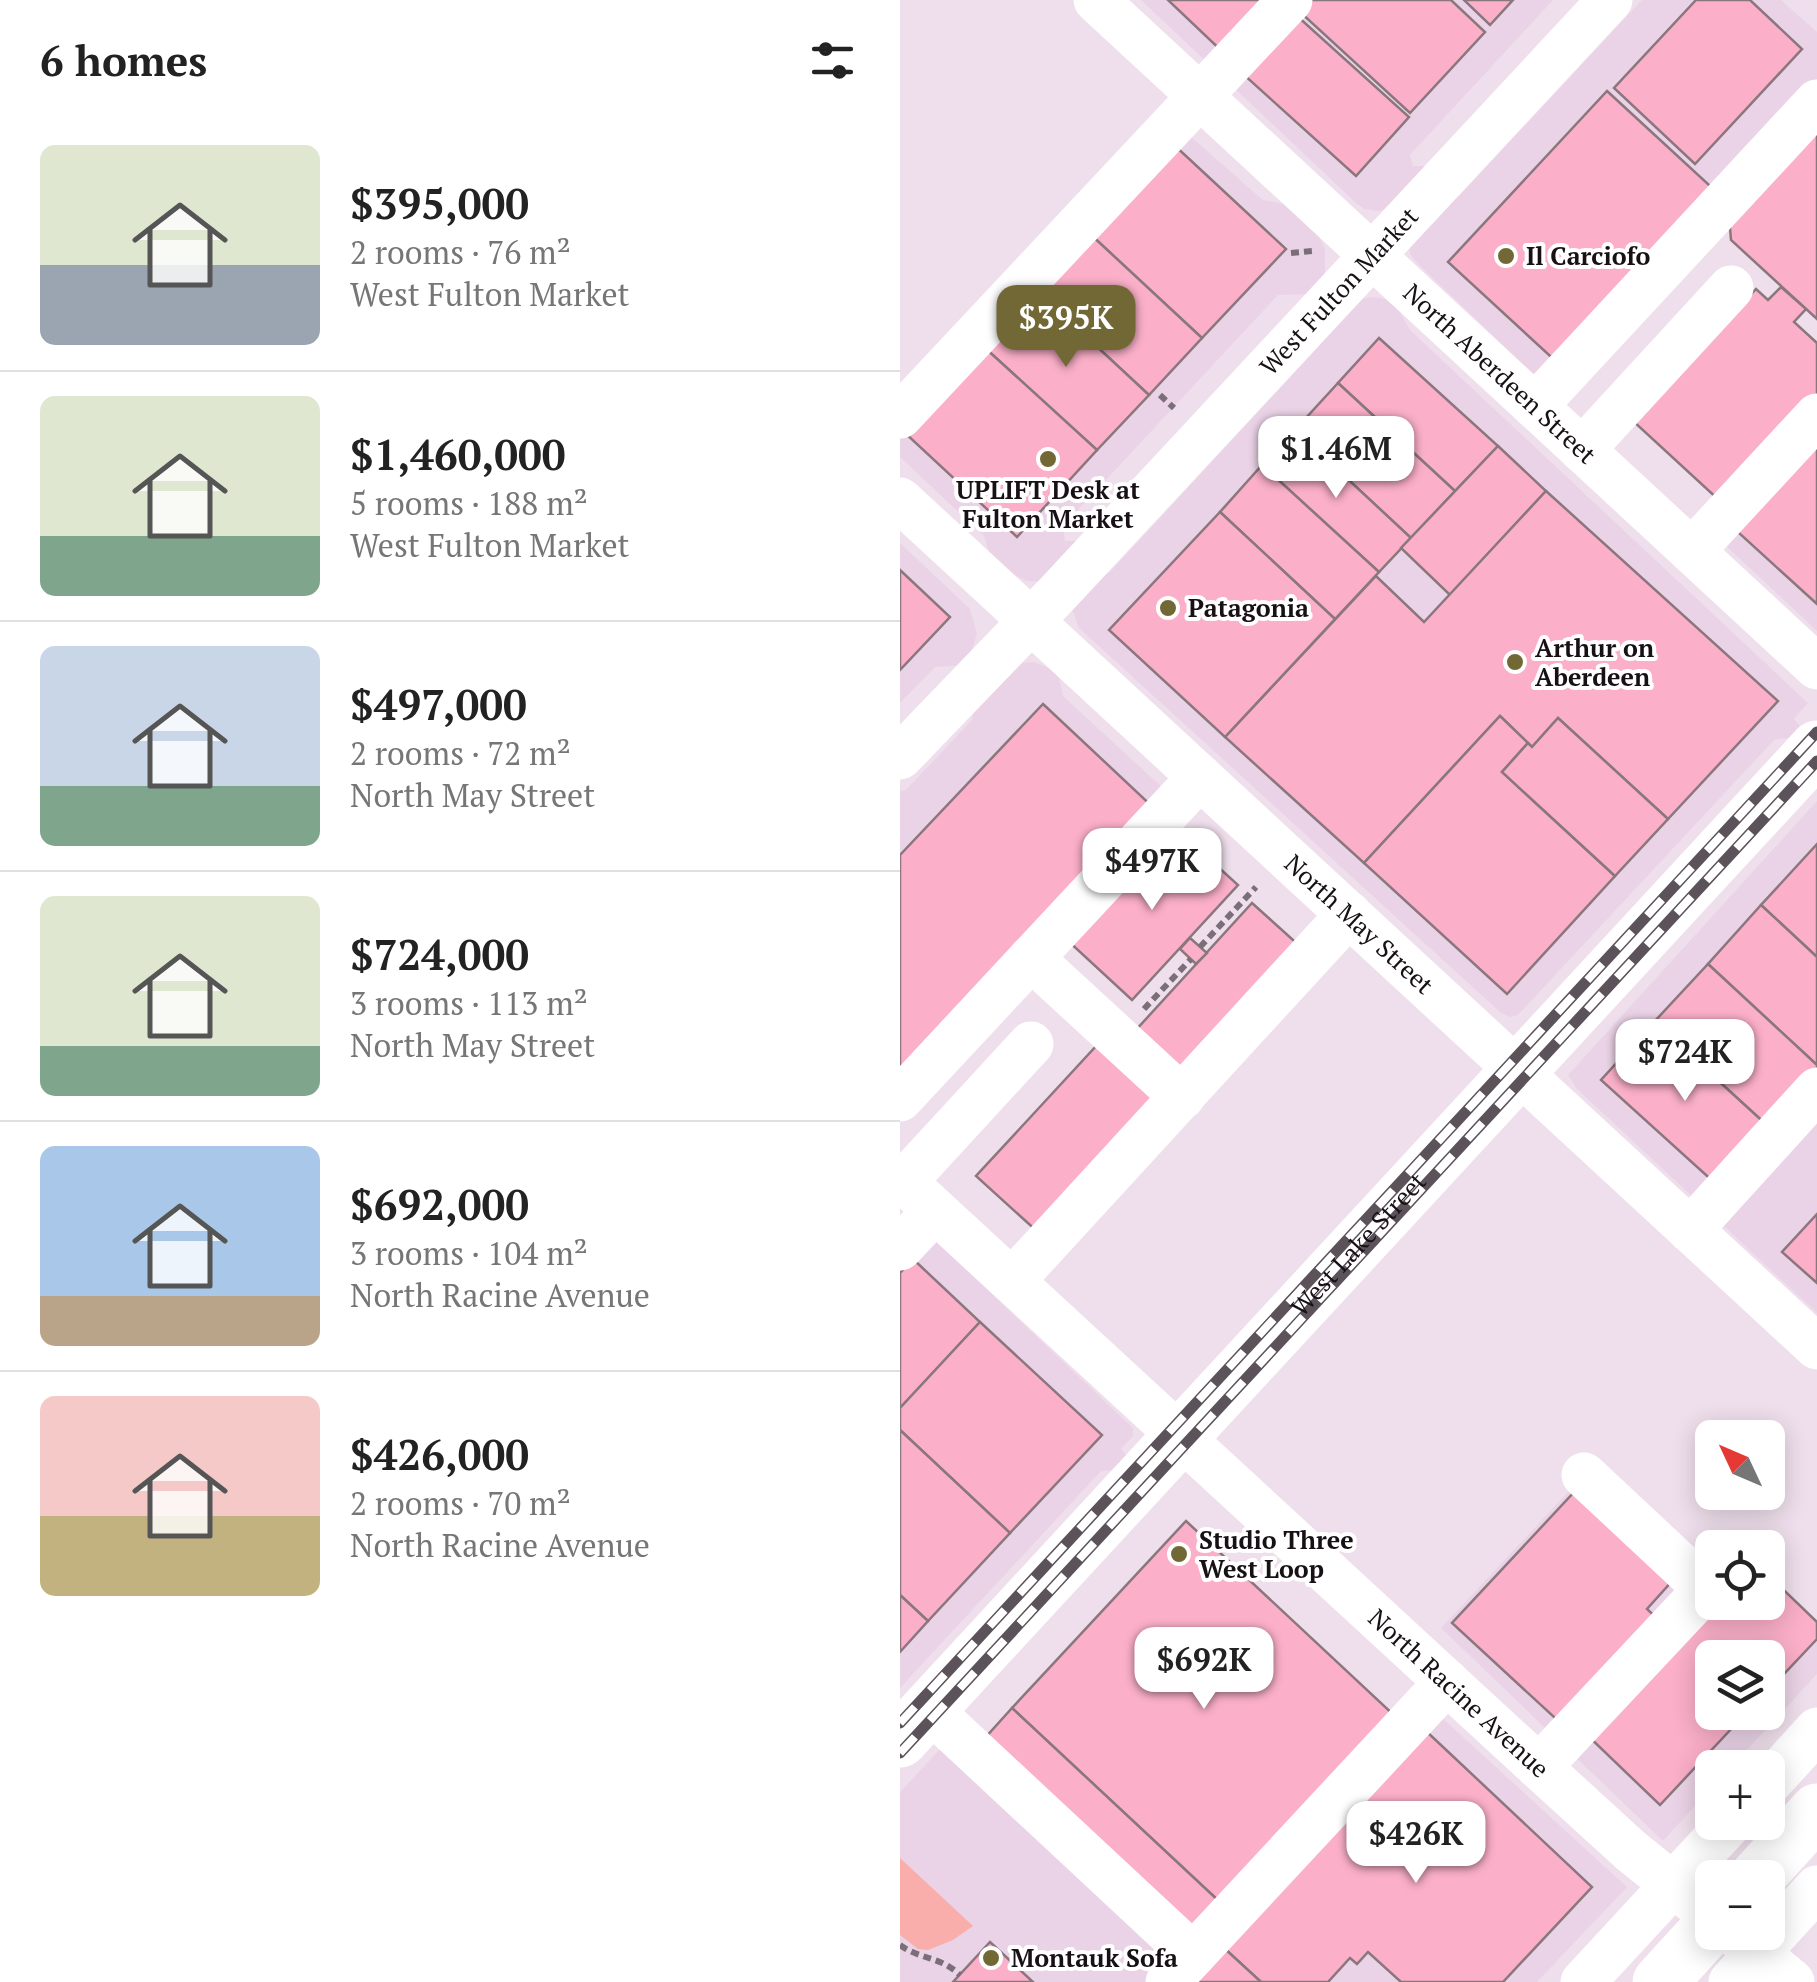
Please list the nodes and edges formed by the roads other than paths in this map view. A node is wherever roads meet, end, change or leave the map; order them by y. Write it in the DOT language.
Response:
graph roads {
  1 [pos="1096,0"];
  2 [pos="1290,0"];
  3 [pos="1610,0"];
  4 [pos="1200,96"];
  5 [pos="1817,102"];
  6 [pos="1372,254"];
  7 [pos="1731,288"];
  8 [pos="1536,406"];
  9 [pos="900,416"];
  10 [pos="1817,416"];
  11 [pos="1582,450"];
  12 [pos="900,500"];
  13 [pos="1692,551"];
  14 [pos="1030,621"];
  15 [pos="1817,667"];
  16 [pos="1817,748"];
  17 [pos="900,757"];
  18 [pos="1200,777"];
  19 [pos="1349,914"];
  20 [pos="1031,958"];
  21 [pos="1032,1044"];
  22 [pos="1519,1072"];
  23 [pos="1817,1090"];
  24 [pos="1182,1096"];
  25 [pos="900,1098"];
  26 [pos="913,1190"];
  27 [pos="1690,1230"];
  28 [pos="900,1248"];
  29 [pos="1012,1282"];
  30 [pos="1817,1346"];
  31 [pos="1182,1438"];
  32 [pos="1584,1475"];
  33 [pos="1447,1682"];
  34 [pos="914,1724"];
  35 [pos="1817,1730"];
  36 [pos="1785,1765"];
  37 [pos="1540,1767"];
  38 [pos="1817,1812"];
  39 [pos="1715,1840"];
  40 [pos="1773,1860"];
  41 [pos="1674,1885"];
  42 [pos="1817,1888"];
  43 [pos="1695,1902"];
  44 [pos="1785,1911"];
  45 [pos="1729,1950"];
  46 [pos="1736,1950"];
  47 [pos="1180,1968"];
  48 [pos="1583,1982"];
  49 [pos="1660,1982"];
  50 [pos="1792,1982"];
  1 -- 4 [label="street, North Aberdeen Street"];
  2 -- 4 [label="street"];
  3 -- 6 [label="street, West Fulton Market"];
  4 -- 6 [label="street, North Aberdeen Street"];
  4 -- 9 [label="street"];
  5 -- 8 [label="street"];
  6 -- 8 [label="street, North Aberdeen Street"];
  6 -- 14 [label="street, West Fulton Market"];
  7 -- 11 [label="street"];
  8 -- 11 [label="street, North Aberdeen Street"];
  10 -- 13 [label="street"];
  11 -- 13 [label="street, North Aberdeen Street"];
  12 -- 14 [label="street, North May Street"];
  13 -- 15 [label="street, North Aberdeen Street"];
  14 -- 17 [label="street, West Fulton Market"];
  14 -- 18 [label="street, North May Street"];
  16 -- 22 [label="main road, West Lake Street"];
  18 -- 19 [label="street, North May Street"];
  18 -- 20 [label="street"];
  19 -- 22 [label="street, North May Street"];
  19 -- 24 [label="street"];
  20 -- 24 [label="street"];
  20 -- 25 [label="street"];
  21 -- 26 [label="street"];
  22 -- 27 [label="street, North May Street"];
  22 -- 31 [label="main road, West Lake Street"];
  23 -- 27 [label="street"];
  24 -- 29 [label="street"];
  26 -- 28 [label="street"];
  26 -- 29 [label="street, North Racine Avenue"];
  27 -- 30 [label="street, North May Street"];
  29 -- 31 [label="street, North Racine Avenue"];
  31 -- 33 [label="street, North Racine Avenue"];
  31 -- 34 [label="main road, West Lake Street"];
  32 -- 37 [label="street"];
  33 -- 37 [label="street, North Racine Avenue"];
  33 -- 47 [label="street"];
  34 -- 47 [label="street"];
  35 -- 36 [label="street"];
  37 -- 41 [label="street, North Racine Avenue"];
  38 -- 40 [label="main road"];
  39 -- 41 [label="street"];
  41 -- 43 [label="street, North Racine Avenue"];
  41 -- 48 [label="street"];
  42 -- 44 [label="street"];
  45 -- 49 [label="main road"];
  46 -- 50 [label="street"];
}
